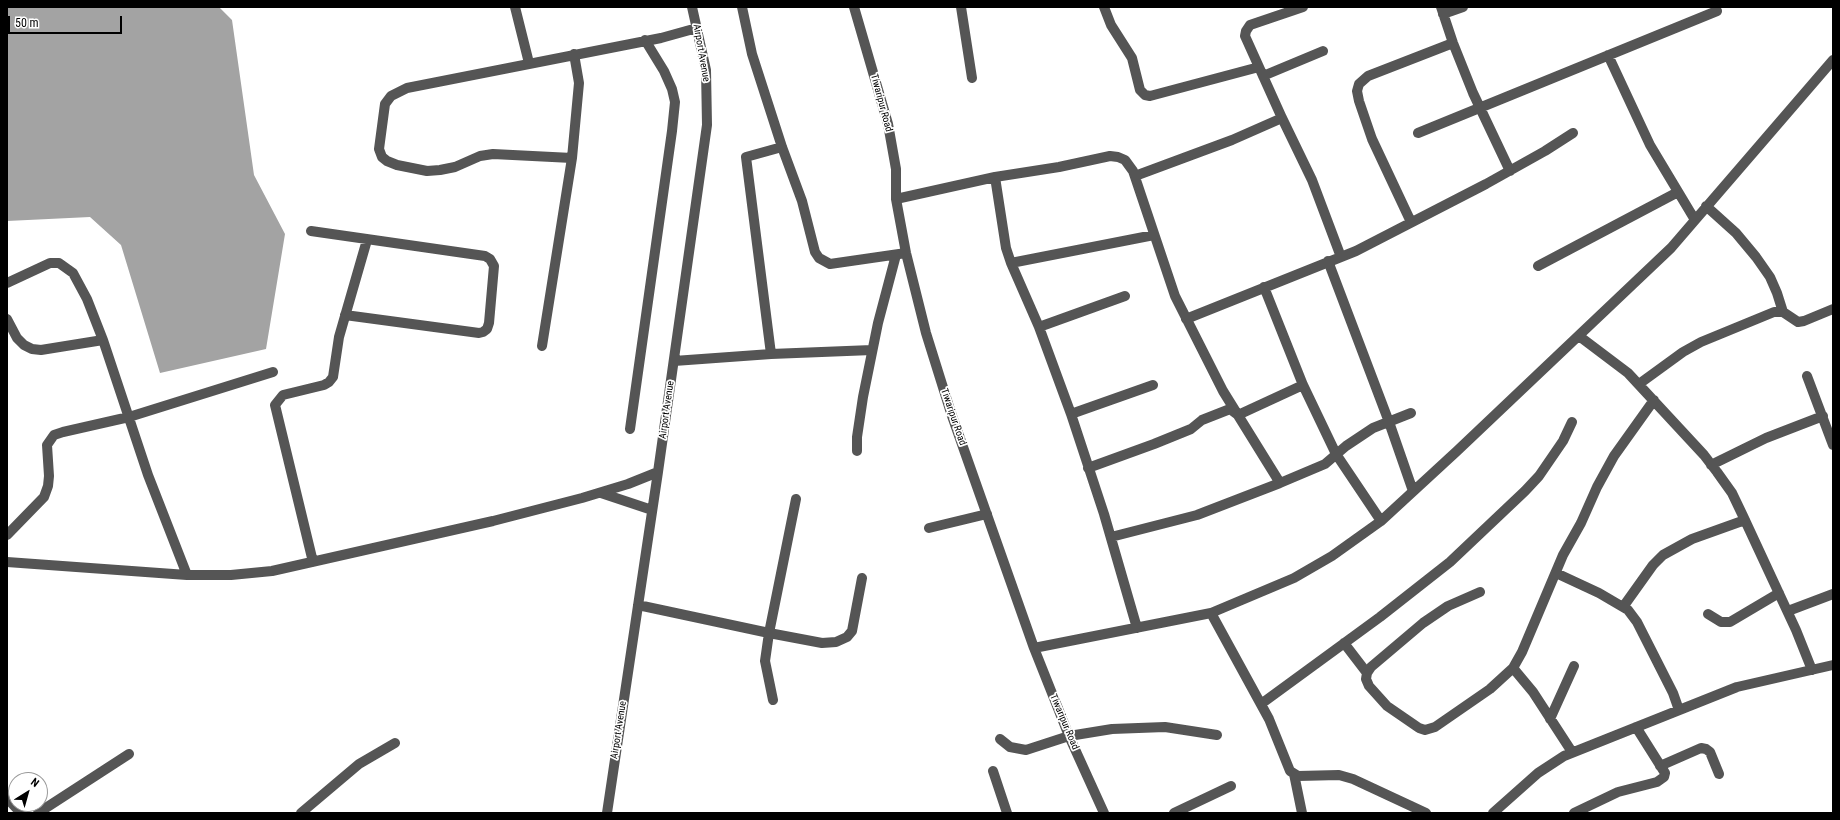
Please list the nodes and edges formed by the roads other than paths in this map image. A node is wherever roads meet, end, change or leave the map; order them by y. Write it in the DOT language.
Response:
graph roads {
  1 [pos="515,7"];
  2 [pos="692,7"];
  3 [pos="742,7"];
  4 [pos="854,7"];
  5 [pos="962,7"];
  6 [pos="1104,7"];
  7 [pos="1303,7"];
  8 [pos="1463,7"];
  9 [pos="1442,10"];
  10 [pos="1717,11"];
  11 [pos="697,28"];
  12 [pos="644,40"];
  13 [pos="1453,43"];
  14 [pos="1323,51"];
  15 [pos="574,54"];
  16 [pos="1608,55"];
  17 [pos="1833,60"];
  18 [pos="529,63"];
  19 [pos="1261,72"];
  20 [pos="972,78"];
  21 [pos="1480,109"];
  22 [pos="1282,118"];
  23 [pos="1418,133"];
  24 [pos="1573,133"];
  25 [pos="782,146"];
  26 [pos="572,158"];
  27 [pos="1510,171"];
  28 [pos="1135,176"];
  29 [pos="995,177"];
  30 [pos="1678,192"];
  31 [pos="896,199"];
  32 [pos="1706,206"];
  33 [pos="1694,220"];
  34 [pos="1411,222"];
  35 [pos="311,232"];
  36 [pos="1154,235"];
  37 [pos="367,240"];
  38 [pos="901,254"];
  39 [pos="1341,257"];
  40 [pos="1328,261"];
  41 [pos="1011,263"];
  42 [pos="1538,266"];
  43 [pos="7,283"];
  44 [pos="1264,287"];
  45 [pos="1125,296"];
  46 [pos="1833,309"];
  47 [pos="1783,312"];
  48 [pos="346,315"];
  49 [pos="7,319"];
  50 [pos="1186,319"];
  51 [pos="1039,327"];
  52 [pos="1579,336"];
  53 [pos="103,340"];
  54 [pos="542,346"];
  55 [pos="872,350"];
  56 [pos="771,354"];
  57 [pos="674,361"];
  58 [pos="273,372"];
  59 [pos="1807,376"];
  60 [pos="1639,384"];
  61 [pos="1153,385"];
  62 [pos="1303,385"];
  63 [pos="1654,400"];
  64 [pos="1411,413"];
  65 [pos="1070,414"];
  66 [pos="1238,415"];
  67 [pos="1823,416"];
  68 [pos="129,417"];
  69 [pos="1389,422"];
  70 [pos="1572,422"];
  71 [pos="630,429"];
  72 [pos="1833,445"];
  73 [pos="857,451"];
  74 [pos="1336,454"];
  75 [pos="1711,465"];
  76 [pos="1088,468"];
  77 [pos="658,472"];
  78 [pos="1280,483"];
  79 [pos="1413,491"];
  80 [pos="601,493"];
  81 [pos="796,499"];
  82 [pos="652,510"];
  83 [pos="987,514"];
  84 [pos="1745,520"];
  85 [pos="1381,521"];
  86 [pos="929,528"];
  87 [pos="7,535"];
  88 [pos="1111,537"];
  89 [pos="7,562"];
  90 [pos="313,562"];
  91 [pos="1556,573"];
  92 [pos="187,575"];
  93 [pos="862,578"];
  94 [pos="1480,592"];
  95 [pos="1779,593"];
  96 [pos="1833,594"];
  97 [pos="638,605"];
  98 [pos="1623,607"];
  99 [pos="1788,611"];
  100 [pos="1211,613"];
  101 [pos="1708,614"];
  102 [pos="1137,628"];
  103 [pos="769,633"];
  104 [pos="1344,643"];
  105 [pos="1034,648"];
  106 [pos="1833,665"];
  107 [pos="1574,666"];
  108 [pos="1513,668"];
  109 [pos="1812,670"];
  110 [pos="1367,673"];
  111 [pos="774,700"];
  112 [pos="1261,704"];
  113 [pos="1679,710"];
  114 [pos="1550,719"];
  115 [pos="1636,727"];
  116 [pos="1217,735"];
  117 [pos="1069,736"];
  118 [pos="1000,738"];
  119 [pos="396,743"];
  120 [pos="1572,752"];
  121 [pos="129,754"];
  122 [pos="1660,766"];
  123 [pos="993,771"];
  124 [pos="1294,774"];
  125 [pos="1719,774"];
  126 [pos="1231,786"];
  127 [pos="7,798"];
  128 [pos="22,813"];
  129 [pos="38,813"];
  130 [pos="301,813"];
  131 [pos="607,813"];
  132 [pos="1007,813"];
  133 [pos="1104,813"];
  134 [pos="1174,813"];
  135 [pos="1302,813"];
  136 [pos="1426,813"];
  137 [pos="1493,813"];
  138 [pos="1574,813"];
  1 -- 18 [label="street"];
  2 -- 11 [label="street, Airport Avenue"];
  3 -- 25 [label="street"];
  4 -- 31 [label="street, Tiwaripur Road"];
  5 -- 20 [label="street"];
  6 -- 19 [label="street"];
  7 -- 19 [label="street"];
  8 -- 9 [label="street"];
  9 -- 13 [label="street"];
  10 -- 16 [label="street"];
  11 -- 12 [label="street"];
  11 -- 57 [label="street, Airport Avenue"];
  12 -- 15 [label="street"];
  12 -- 71 [label="street"];
  13 -- 21 [label="street"];
  13 -- 34 [label="street"];
  14 -- 19 [label="street"];
  15 -- 18 [label="street"];
  15 -- 26 [label="street"];
  16 -- 21 [label="street"];
  16 -- 30 [label="street"];
  17 -- 32 [label="street"];
  18 -- 26 [label="street"];
  19 -- 22 [label="street"];
  21 -- 23 [label="street"];
  21 -- 27 [label="street"];
  22 -- 28 [label="street"];
  22 -- 39 [label="street"];
  24 -- 27 [label="street"];
  25 -- 38 [label="street"];
  25 -- 56 [label="street"];
  26 -- 54 [label="street"];
  27 -- 34 [label="street"];
  28 -- 29 [label="street"];
  28 -- 36 [label="street"];
  29 -- 31 [label="street"];
  29 -- 41 [label="street"];
  30 -- 33 [label="street"];
  30 -- 42 [label="street"];
  31 -- 38 [label="street, Tiwaripur Road"];
  32 -- 33 [label="street"];
  32 -- 47 [label="street"];
  33 -- 52 [label="street"];
  34 -- 39 [label="street"];
  35 -- 37 [label="street"];
  36 -- 41 [label="street"];
  36 -- 50 [label="street"];
  37 -- 48 [label="street"];
  37 -- 48 [label="street"];
  38 -- 55 [label="street"];
  38 -- 83 [label="street, Tiwaripur Road"];
  39 -- 40 [label="street"];
  40 -- 44 [label="street"];
  40 -- 69 [label="street"];
  41 -- 51 [label="street"];
  43 -- 53 [label="street"];
  44 -- 50 [label="street"];
  44 -- 62 [label="street"];
  45 -- 51 [label="street"];
  46 -- 47 [label="street"];
  47 -- 60 [label="street"];
  48 -- 90 [label="street"];
  49 -- 53 [label="street"];
  50 -- 66 [label="street"];
  51 -- 65 [label="street"];
  52 -- 60 [label="street"];
  52 -- 79 [label="street"];
  53 -- 68 [label="street"];
  55 -- 56 [label="street"];
  55 -- 73 [label="street"];
  56 -- 57 [label="street"];
  57 -- 77 [label="street, Airport Avenue"];
  58 -- 68 [label="street"];
  59 -- 67 [label="street"];
  60 -- 63 [label="street"];
  61 -- 65 [label="street"];
  62 -- 66 [label="street"];
  62 -- 74 [label="street"];
  63 -- 75 [label="street"];
  63 -- 91 [label="street"];
  64 -- 69 [label="street"];
  65 -- 76 [label="street"];
  66 -- 76 [label="street"];
  66 -- 78 [label="street"];
  67 -- 72 [label="street"];
  67 -- 75 [label="street"];
  68 -- 87 [label="street"];
  68 -- 92 [label="street"];
  69 -- 74 [label="street"];
  69 -- 79 [label="street"];
  70 -- 104 [label="street"];
  74 -- 78 [label="street"];
  74 -- 85 [label="street"];
  75 -- 84 [label="street"];
  76 -- 88 [label="street"];
  77 -- 80 [label="street"];
  77 -- 82 [label="street, Airport Avenue"];
  78 -- 88 [label="street"];
  79 -- 85 [label="street"];
  80 -- 82 [label="street"];
  80 -- 90 [label="street"];
  81 -- 103 [label="street"];
  82 -- 97 [label="street, Airport Avenue"];
  83 -- 86 [label="street"];
  83 -- 105 [label="street, Tiwaripur Road"];
  84 -- 95 [label="street"];
  84 -- 98 [label="street"];
  85 -- 100 [label="street"];
  88 -- 102 [label="street"];
  89 -- 92 [label="street"];
  90 -- 92 [label="street"];
  91 -- 98 [label="street"];
  91 -- 108 [label="street"];
  93 -- 103 [label="street"];
  94 -- 110 [label="street"];
  95 -- 99 [label="street"];
  95 -- 101 [label="street"];
  96 -- 99 [label="street"];
  97 -- 103 [label="street"];
  97 -- 131 [label="street, Airport Avenue"];
  98 -- 113 [label="street"];
  99 -- 109 [label="street"];
  100 -- 102 [label="street"];
  100 -- 112 [label="street"];
  102 -- 105 [label="street"];
  103 -- 111 [label="street"];
  104 -- 110 [label="street"];
  104 -- 112 [label="street"];
  105 -- 117 [label="street, Tiwaripur Road"];
  106 -- 109 [label="street"];
  107 -- 114 [label="street"];
  108 -- 110 [label="street"];
  108 -- 114 [label="street"];
  109 -- 113 [label="street"];
  112 -- 124 [label="street"];
  113 -- 115 [label="street"];
  114 -- 120 [label="street"];
  115 -- 120 [label="street"];
  115 -- 122 [label="street"];
  116 -- 117 [label="street"];
  117 -- 118 [label="street"];
  117 -- 133 [label="street, Tiwaripur Road"];
  119 -- 130 [label="street"];
  120 -- 137 [label="street"];
  121 -- 129 [label="street"];
  122 -- 125 [label="street"];
  122 -- 138 [label="street"];
  123 -- 132 [label="street"];
  124 -- 135 [label="street"];
  124 -- 136 [label="street"];
  126 -- 134 [label="street"];
  127 -- 128 [label="street"];
}
